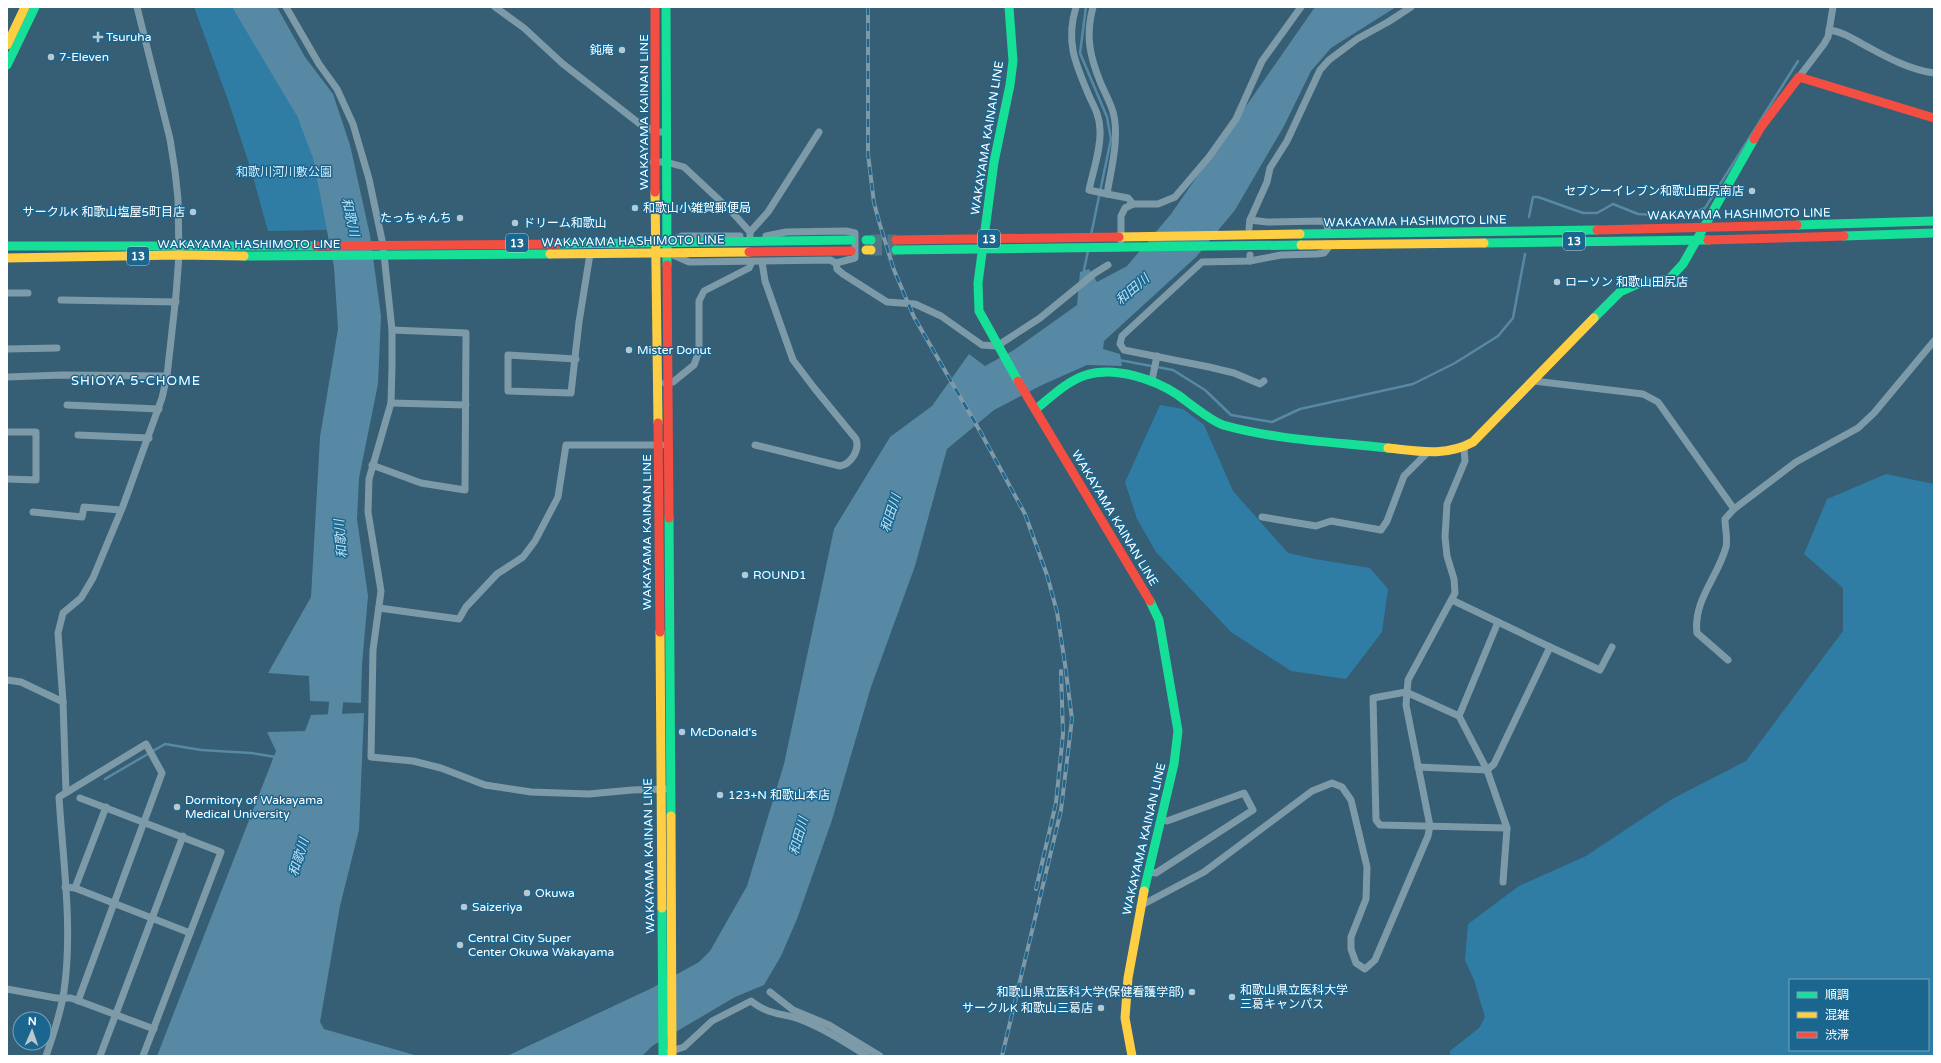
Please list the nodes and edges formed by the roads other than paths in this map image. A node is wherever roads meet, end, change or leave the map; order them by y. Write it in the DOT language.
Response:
graph roads {
  1 [pos="26,7"];
  2 [pos="35,7"];
  3 [pos="137,7"];
  4 [pos="286,7"];
  5 [pos="495,7"];
  6 [pos="656,7"];
  7 [pos="666,7"];
  8 [pos="1009,7"];
  9 [pos="1076,7"];
  10 [pos="1093,7"];
  11 [pos="1301,7"];
  12 [pos="1411,7"];
  13 [pos="1833,7"];
  14 [pos="11,28"];
  15 [pos="1829,30"];
  16 [pos="7,44"];
  17 [pos="7,65"];
  18 [pos="1934,73"];
  19 [pos="1799,77"];
  20 [pos="1934,118"];
  21 [pos="656,132"];
  22 [pos="666,132"];
  23 [pos="819,132"];
  24 [pos="654,162"];
  25 [pos="666,162"];
  26 [pos="1107,194"];
  27 [pos="1133,204"];
  28 [pos="1250,220"];
  29 [pos="1934,221"];
  30 [pos="1249,228"];
  31 [pos="1705,228"];
  32 [pos="1934,232"];
  33 [pos="750,234"];
  34 [pos="1328,234"];
  35 [pos="1121,237"];
  36 [pos="984,239"];
  37 [pos="851,240"];
  38 [pos="896,240"];
  39 [pos="1697,240"];
  40 [pos="655,241"];
  41 [pos="667,242"];
  42 [pos="1328,244"];
  43 [pos="380,245"];
  44 [pos="7,246"];
  45 [pos="179,246"];
  46 [pos="1123,247"];
  47 [pos="982,249"];
  48 [pos="896,250"];
  49 [pos="851,251"];
  50 [pos="668,252"];
  51 [pos="656,253"];
  52 [pos="590,254"];
  53 [pos="179,255"];
  54 [pos="382,256"];
  55 [pos="7,258"];
  56 [pos="752,262"];
  57 [pos="762,262"];
  58 [pos="836,262"];
  59 [pos="1108,265"];
  60 [pos="7,293"];
  61 [pos="28,293"];
  62 [pos="61,300"];
  63 [pos="176,302"];
  64 [pos="392,330"];
  65 [pos="1934,341"];
  66 [pos="57,348"];
  67 [pos="998,348"];
  68 [pos="7,350"];
  69 [pos="576,359"];
  70 [pos="1156,359"];
  71 [pos="167,376"];
  72 [pos="1152,376"];
  73 [pos="7,377"];
  74 [pos="1264,381"];
  75 [pos="1534,381"];
  76 [pos="663,383"];
  77 [pos="391,403"];
  78 [pos="66,405"];
  79 [pos="466,405"];
  80 [pos="159,409"];
  81 [pos="1036,409"];
  82 [pos="7,432"];
  83 [pos="78,435"];
  84 [pos="149,438"];
  85 [pos="663,445"];
  86 [pos="755,445"];
  87 [pos="1464,449"];
  88 [pos="1428,452"];
  89 [pos="372,465"];
  90 [pos="7,480"];
  91 [pos="1734,509"];
  92 [pos="121,510"];
  93 [pos="34,512"];
  94 [pos="1262,517"];
  95 [pos="1452,600"];
  96 [pos="379,608"];
  97 [pos="1498,622"];
  98 [pos="1550,647"];
  99 [pos="1612,647"];
  100 [pos="1728,660"];
  101 [pos="7,680"];
  102 [pos="1406,692"];
  103 [pos="63,702"];
  104 [pos="1459,716"];
  105 [pos="1418,767"];
  106 [pos="1487,770"];
  107 [pos="665,789"];
  108 [pos="66,792"];
  109 [pos="80,798"];
  110 [pos="106,807"];
  111 [pos="1161,820"];
  112 [pos="144,821"];
  113 [pos="1430,826"];
  114 [pos="1507,828"];
  115 [pos="183,836"];
  116 [pos="1148,872"];
  117 [pos="1503,882"];
  118 [pos="65,887"];
  119 [pos="75,888"];
  120 [pos="114,904"];
  121 [pos="1140,906"];
  122 [pos="151,918"];
  123 [pos="190,932"];
  124 [pos="7,989"];
  125 [pos="770,992"];
  126 [pos="63,998"];
  127 [pos="78,1001"];
  128 [pos="115,1014"];
  129 [pos="154,1028"];
  130 [pos="667,1051"];
  131 [pos="864,1055"];
  132 [pos="46,1056"];
  133 [pos="100,1056"];
  134 [pos="143,1056"];
  135 [pos="880,1056"];
  136 [pos="1132,1056"];
  1 -- 14 [label="main road"];
  2 -- 17 [label="main road"];
  3 -- 45 [label="street"];
  4 -- 43 [label="street"];
  5 -- 21 [label="street"];
  6 -- 21 [label="main road, WAKAYAMA KAINAN LINE"];
  7 -- 22 [label="main road, WAKAYAMA KAINAN LINE"];
  8 -- 36 [label="main road, WAKAYAMA KAINAN LINE"];
  9 -- 26 [label="street"];
  10 -- 26 [label="street"];
  11 -- 27 [label="street"];
  12 -- 28 [label="street"];
  13 -- 15 [label="street"];
  14 -- 16 [label="main road"];
  15 -- 18 [label="street"];
  15 -- 19 [label="street"];
  19 -- 20 [label="main road"];
  19 -- 31 [label="main road"];
  21 -- 22 [label="street"];
  21 -- 24 [label="main road, WAKAYAMA KAINAN LINE"];
  22 -- 25 [label="main road, WAKAYAMA KAINAN LINE"];
  23 -- 33 [label="street"];
  24 -- 25 [label="street"];
  24 -- 40 [label="main road, WAKAYAMA KAINAN LINE"];
  25 -- 33 [label="street"];
  25 -- 41 [label="main road, WAKAYAMA KAINAN LINE"];
  26 -- 27 [label="street"];
  27 -- 35 [label="street"];
  28 -- 30 [label="street"];
  28 -- 34 [label="street"];
  29 -- 31 [label="main road, WAKAYAMA HASHIMOTO LINE / 13"];
  31 -- 34 [label="main road, WAKAYAMA HASHIMOTO LINE / 13"];
  31 -- 39 [label="main road"];
  32 -- 39 [label="main road, WAKAYAMA HASHIMOTO LINE / 13"];
  33 -- 41 [label="street"];
  33 -- 58 [label="street"];
  34 -- 35 [label="main road, WAKAYAMA HASHIMOTO LINE / 13"];
  35 -- 36 [label="main road, WAKAYAMA HASHIMOTO LINE / 13"];
  35 -- 46 [label="street"];
  36 -- 38 [label="main road, WAKAYAMA HASHIMOTO LINE / 13"];
  36 -- 47 [label="main road, WAKAYAMA KAINAN LINE"];
  37 -- 41 [label="main road, WAKAYAMA HASHIMOTO LINE / 13"];
  39 -- 42 [label="main road, WAKAYAMA HASHIMOTO LINE / 13"];
  39 -- 75 [label="main road"];
  40 -- 41 [label="main road, WAKAYAMA HASHIMOTO LINE / 13"];
  40 -- 43 [label="main road, WAKAYAMA HASHIMOTO LINE / 13"];
  40 -- 51 [label="main road, WAKAYAMA KAINAN LINE"];
  41 -- 50 [label="main road, WAKAYAMA KAINAN LINE"];
  42 -- 46 [label="main road, WAKAYAMA HASHIMOTO LINE / 13"];
  42 -- 70 [label="street"];
  43 -- 45 [label="main road, WAKAYAMA HASHIMOTO LINE / 13"];
  43 -- 54 [label="street"];
  44 -- 45 [label="main road, WAKAYAMA HASHIMOTO LINE / 13"];
  45 -- 53 [label="street"];
  46 -- 47 [label="main road, WAKAYAMA HASHIMOTO LINE / 13"];
  47 -- 48 [label="main road, WAKAYAMA HASHIMOTO LINE / 13"];
  47 -- 67 [label="main road, WAKAYAMA KAINAN LINE"];
  49 -- 50 [label="main road, WAKAYAMA HASHIMOTO LINE / 13"];
  50 -- 51 [label="main road, WAKAYAMA HASHIMOTO LINE / 13"];
  50 -- 56 [label="street"];
  50 -- 76 [label="main road, WAKAYAMA KAINAN LINE"];
  51 -- 52 [label="main road, WAKAYAMA HASHIMOTO LINE / 13"];
  51 -- 76 [label="main road, WAKAYAMA KAINAN LINE"];
  52 -- 54 [label="main road, WAKAYAMA HASHIMOTO LINE / 13"];
  52 -- 69 [label="street"];
  53 -- 54 [label="main road, WAKAYAMA HASHIMOTO LINE / 13"];
  53 -- 55 [label="main road, WAKAYAMA HASHIMOTO LINE / 13"];
  53 -- 63 [label="street"];
  54 -- 64 [label="street"];
  56 -- 57 [label="street"];
  56 -- 76 [label="street"];
  57 -- 58 [label="street"];
  57 -- 86 [label="street"];
  58 -- 67 [label="street"];
  59 -- 67 [label="street"];
  60 -- 61 [label="street"];
  62 -- 63 [label="street"];
  63 -- 71 [label="street"];
  64 -- 77 [label="street"];
  64 -- 79 [label="street"];
  65 -- 91 [label="street"];
  66 -- 68 [label="street"];
  67 -- 81 [label="main road, WAKAYAMA KAINAN LINE"];
  69 -- 69 [label="street"];
  70 -- 72 [label="street"];
  70 -- 74 [label="street"];
  71 -- 73 [label="street"];
  71 -- 80 [label="street"];
  72 -- 81 [label="main road"];
  72 -- 88 [label="main road"];
  75 -- 87 [label="main road"];
  75 -- 91 [label="street"];
  76 -- 85 [label="main road, WAKAYAMA KAINAN LINE"];
  77 -- 79 [label="street"];
  77 -- 89 [label="street"];
  78 -- 80 [label="street"];
  79 -- 89 [label="street"];
  80 -- 84 [label="street"];
  81 -- 111 [label="main road, WAKAYAMA KAINAN LINE"];
  82 -- 90 [label="street"];
  83 -- 84 [label="street"];
  84 -- 92 [label="street"];
  85 -- 96 [label="street"];
  85 -- 107 [label="main road, WAKAYAMA KAINAN LINE"];
  87 -- 88 [label="main road"];
  87 -- 95 [label="street"];
  88 -- 94 [label="street"];
  89 -- 96 [label="street"];
  91 -- 100 [label="street"];
  92 -- 93 [label="street"];
  92 -- 103 [label="street"];
  95 -- 97 [label="street"];
  95 -- 102 [label="street"];
  96 -- 107 [label="street"];
  97 -- 98 [label="street"];
  97 -- 104 [label="street"];
  98 -- 99 [label="street"];
  98 -- 106 [label="street"];
  101 -- 103 [label="street"];
  102 -- 104 [label="street"];
  102 -- 105 [label="street"];
  102 -- 113 [label="street"];
  103 -- 108 [label="street"];
  104 -- 106 [label="street"];
  105 -- 106 [label="street"];
  105 -- 113 [label="street"];
  106 -- 114 [label="street"];
  107 -- 130 [label="main road, WAKAYAMA KAINAN LINE"];
  107 -- 130 [label="main road, WAKAYAMA KAINAN LINE"];
  108 -- 112 [label="street"];
  108 -- 118 [label="street"];
  109 -- 110 [label="street"];
  110 -- 112 [label="street"];
  110 -- 119 [label="street"];
  111 -- 116 [label="main road, WAKAYAMA KAINAN LINE"];
  111 -- 116 [label="street"];
  112 -- 115 [label="street"];
  112 -- 120 [label="street"];
  113 -- 114 [label="street"];
  113 -- 121 [label="street"];
  114 -- 117 [label="street"];
  115 -- 122 [label="street"];
  115 -- 123 [label="street"];
  116 -- 121 [label="main road, WAKAYAMA KAINAN LINE"];
  118 -- 119 [label="street"];
  118 -- 126 [label="street"];
  119 -- 120 [label="street"];
  120 -- 122 [label="street"];
  120 -- 127 [label="street"];
  121 -- 136 [label="main road, WAKAYAMA KAINAN LINE"];
  122 -- 123 [label="street"];
  122 -- 128 [label="street"];
  123 -- 129 [label="street"];
  124 -- 126 [label="street"];
  125 -- 135 [label="street"];
  126 -- 127 [label="street"];
  126 -- 132 [label="street"];
  127 -- 128 [label="street"];
  128 -- 129 [label="street"];
  128 -- 133 [label="street"];
  129 -- 134 [label="street"];
  130 -- 131 [label="street"];
}
